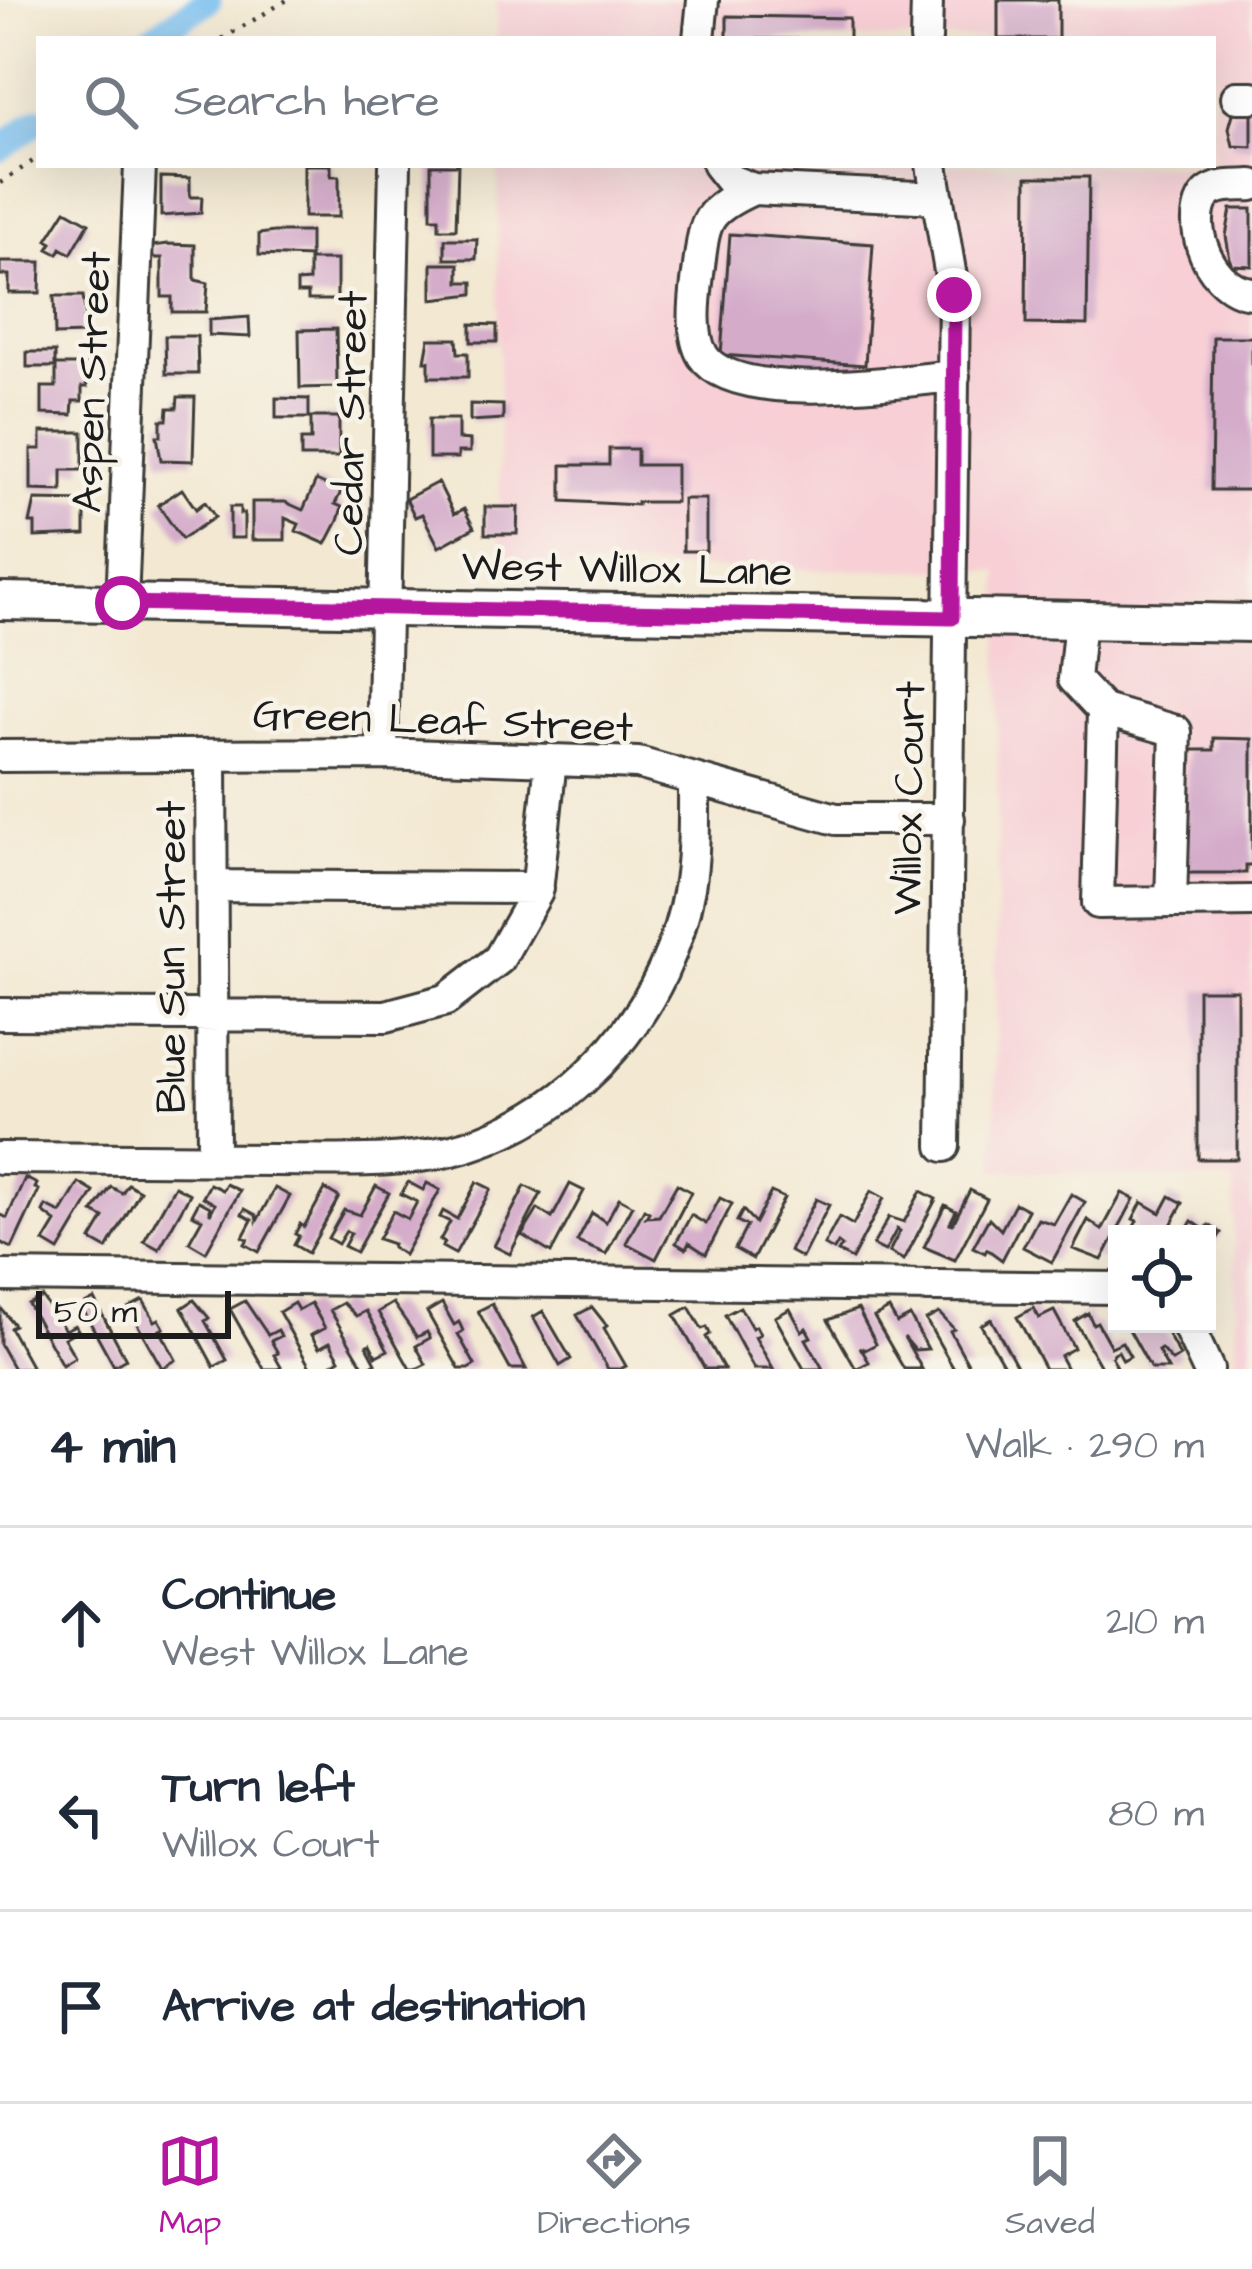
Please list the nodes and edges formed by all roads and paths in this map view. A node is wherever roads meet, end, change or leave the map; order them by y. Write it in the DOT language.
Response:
graph roads {
  1 [pos="287,0"];
  2 [pos="703,0"];
  3 [pos="927,0"];
  4 [pos="227,36"];
  5 [pos="699,36"];
  6 [pos="926,36"];
  7 [pos="36,159"];
  8 [pos="140,168"];
  9 [pos="395,168"];
  10 [pos="720,168"];
  11 [pos="933,168"];
  12 [pos="0,183"];
  13 [pos="1252,185"];
  14 [pos="753,189"];
  15 [pos="938,198"];
  16 [pos="1252,293"];
  17 [pos="954,376"];
  18 [pos="0,601"];
  19 [pos="122,603"];
  20 [pos="387,608"];
  21 [pos="952,618"];
  22 [pos="1080,620"];
  23 [pos="1252,623"];
  24 [pos="1103,710"];
  25 [pos="382,754"];
  26 [pos="211,755"];
  27 [pos="0,756"];
  28 [pos="551,760"];
  29 [pos="694,778"];
  30 [pos="949,819"];
  31 [pos="212,886"];
  32 [pos="538,889"];
  33 [pos="1171,902"];
  34 [pos="1252,902"];
  35 [pos="0,1014"];
  36 [pos="212,1014"];
  37 [pos="944,1146"];
  38 [pos="0,1158"];
  39 [pos="213,1159"];
  40 [pos="0,1276"];
  41 [pos="1108,1288"];
  42 [pos="1190,1333"];
  43 [pos="1208,1369"];
  1 -- 4 [label="path"];
  2 -- 5 [label="street"];
  3 -- 6 [label="street"];
  7 -- 12 [label="path"];
  8 -- 19 [label="street, Aspen Street"];
  9 -- 20 [label="street, Cedar Street"];
  10 -- 14 [label="street"];
  11 -- 15 [label="street, Willox Court"];
  13 -- 16 [label="street"];
  14 -- 15 [label="street"];
  14 -- 17 [label="street"];
  15 -- 17 [label="street, Willox Court"];
  17 -- 21 [label="street, Willox Court"];
  18 -- 19 [label="main road, West Willox Lane"];
  19 -- 20 [label="main road, West Willox Lane"];
  20 -- 21 [label="main road, West Willox Lane"];
  20 -- 25 [label="street, Cedar Street"];
  21 -- 22 [label="main road, West Willox Lane"];
  21 -- 30 [label="street, Willox Court"];
  22 -- 23 [label="main road, West Willox Lane"];
  22 -- 24 [label="street"];
  24 -- 33 [label="street"];
  24 -- 33 [label="street"];
  25 -- 26 [label="street, Green Leaf Street"];
  25 -- 28 [label="street, Green Leaf Street"];
  26 -- 27 [label="street, Green Leaf Street"];
  26 -- 31 [label="street, Blue Sun Street"];
  28 -- 29 [label="street, Green Leaf Street"];
  28 -- 32 [label="street"];
  29 -- 30 [label="street, Green Leaf Street"];
  29 -- 39 [label="street"];
  30 -- 37 [label="street, Willox Court"];
  31 -- 32 [label="street"];
  31 -- 36 [label="street, Blue Sun Street"];
  32 -- 36 [label="street"];
  33 -- 34 [label="street"];
  35 -- 36 [label="street"];
  36 -- 39 [label="street, Blue Sun Street"];
  38 -- 39 [label="street"];
  40 -- 41 [label="street"];
  42 -- 43 [label="street"];
}
